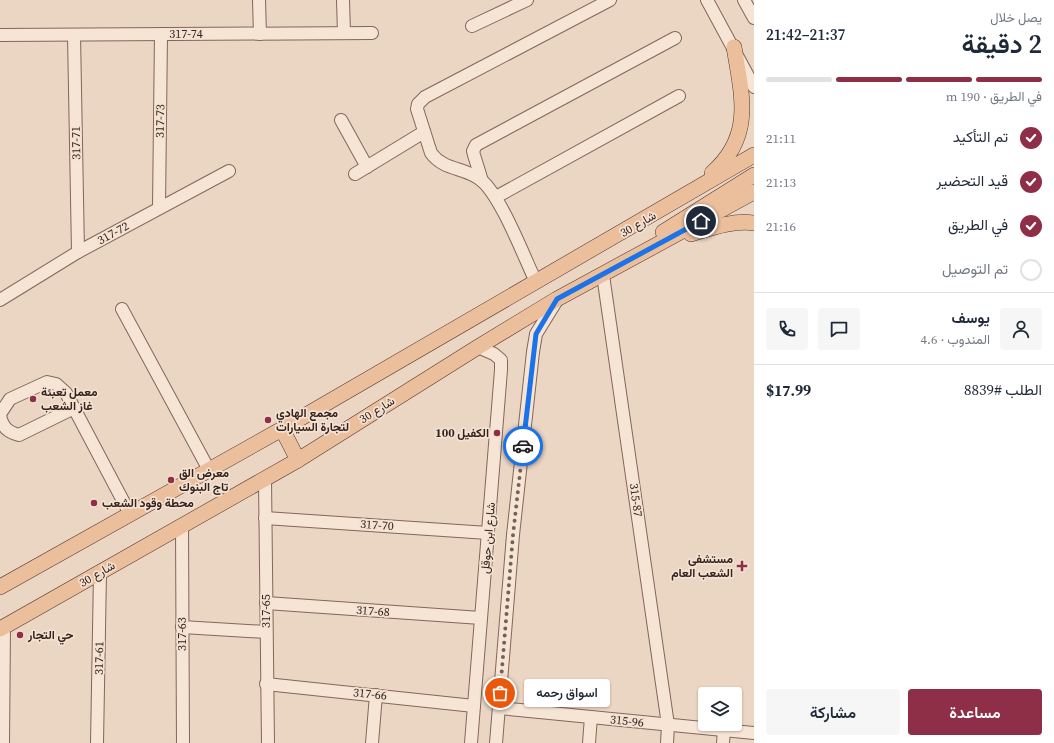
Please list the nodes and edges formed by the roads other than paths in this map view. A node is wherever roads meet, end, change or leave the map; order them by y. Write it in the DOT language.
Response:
graph roads {
  1 [pos="259,0"];
  2 [pos="343,0"];
  3 [pos="527,0"];
  4 [pos="610,0"];
  5 [pos="707,0"];
  6 [pos="744,0"];
  7 [pos="754,18"];
  8 [pos="472,26"];
  9 [pos="344,33"];
  10 [pos="372,33"];
  11 [pos="74,34"];
  12 [pos="161,34"];
  13 [pos="260,34"];
  14 [pos="0,35"];
  15 [pos="675,38"];
  16 [pos="734,47"];
  17 [pos="754,87"];
  18 [pos="679,96"];
  19 [pos="341,120"];
  20 [pos="424,132"];
  21 [pos="754,155"];
  22 [pos="367,167"];
  23 [pos="229,171"];
  24 [pos="355,174"];
  25 [pos="754,175"];
  26 [pos="482,181"];
  27 [pos="754,192"];
  28 [pos="496,197"];
  29 [pos="683,198"];
  30 [pos="159,207"];
  31 [pos="754,222"];
  32 [pos="662,243"];
  33 [pos="78,252"];
  34 [pos="627,262"];
  35 [pos="604,275"];
  36 [pos="536,282"];
  37 [pos="557,299"];
  38 [pos="0,300"];
  39 [pos="122,309"];
  40 [pos="478,347"];
  41 [pos="74,408"];
  42 [pos="0,415"];
  43 [pos="282,429"];
  44 [pos="298,460"];
  45 [pos="209,470"];
  46 [pos="264,479"];
  47 [pos="130,514"];
  48 [pos="265,518"];
  49 [pos="182,526"];
  50 [pos="488,533"];
  51 [pos="100,573"];
  52 [pos="0,587"];
  53 [pos="266,603"];
  54 [pos="481,618"];
  55 [pos="182,627"];
  56 [pos="2,628"];
  57 [pos="266,632"];
  58 [pos="266,684"];
  59 [pos="376,695"];
  60 [pos="474,706"];
  61 [pos="499,708"];
  62 [pos="591,717"];
  63 [pos="668,725"];
  64 [pos="698,728"];
  65 [pos="724,731"];
  66 [pos="734,731"];
  67 [pos="754,733"];
  68 [pos="3,743"];
  69 [pos="98,743"];
  70 [pos="183,743"];
  71 [pos="268,743"];
  72 [pos="372,743"];
  73 [pos="471,743"];
  74 [pos="496,743"];
  75 [pos="589,743"];
  76 [pos="667,743"];
  77 [pos="723,743"];
  1 -- 13 [label="street"];
  2 -- 9 [label="street"];
  3 -- 8 [label="street"];
  4 -- 20 [label="street"];
  5 -- 16 [label="street"];
  6 -- 7 [label="street"];
  9 -- 10 [label="street, 317-74"];
  9 -- 13 [label="street, 317-74"];
  11 -- 12 [label="street, 317-74"];
  11 -- 14 [label="street, 317-74"];
  11 -- 33 [label="street, 317-71"];
  12 -- 13 [label="street, 317-74"];
  12 -- 30 [label="street, 317-73"];
  15 -- 26 [label="street"];
  16 -- 17 [label="street"];
  16 -- 29 [label="main road"];
  18 -- 28 [label="street"];
  19 -- 22 [label="street"];
  20 -- 22 [label="street"];
  20 -- 26 [label="street"];
  21 -- 29 [label="main road, شارع 30"];
  22 -- 24 [label="street"];
  23 -- 30 [label="street, 317-72"];
  25 -- 34 [label="main road"];
  26 -- 28 [label="street"];
  27 -- 32 [label="main road, شارع 30"];
  28 -- 36 [label="street"];
  29 -- 36 [label="main road, شارع 30"];
  30 -- 33 [label="street, 317-72"];
  31 -- 32 [label="main road"];
  32 -- 34 [label="main road, شارع 30"];
  33 -- 38 [label="street, 317-72"];
  34 -- 35 [label="main road, شارع 30"];
  35 -- 37 [label="main road, شارع 30"];
  35 -- 63 [label="street, 315-87"];
  36 -- 43 [label="main road, شارع 30"];
  37 -- 40 [label="main road, شارع 30"];
  37 -- 61 [label="street, شارع ابن حوقل"];
  39 -- 45 [label="street"];
  40 -- 44 [label="main road, شارع 30"];
  40 -- 50 [label="street, شارع ابن حوقل"];
  41 -- 42 [label="street"];
  41 -- 42 [label="street"];
  41 -- 47 [label="street"];
  43 -- 44 [label="main road"];
  43 -- 45 [label="main road, شارع 30"];
  44 -- 46 [label="main road, شارع 30"];
  45 -- 47 [label="main road, شارع 30"];
  46 -- 48 [label="street, 317-65"];
  46 -- 49 [label="main road, شارع 30"];
  47 -- 52 [label="main road, شارع 30"];
  48 -- 50 [label="street, 317-70"];
  48 -- 53 [label="street, 317-65"];
  49 -- 51 [label="main road, شارع 30"];
  49 -- 55 [label="street, 317-63"];
  50 -- 54 [label="street, شارع ابن حوقل"];
  51 -- 56 [label="main road, شارع 30"];
  51 -- 69 [label="street, 317-61"];
  53 -- 54 [label="street, 317-68"];
  53 -- 57 [label="street, 317-65"];
  54 -- 60 [label="street, شارع ابن حوقل"];
  55 -- 57 [label="street"];
  55 -- 70 [label="street, 317-63"];
  56 -- 68 [label="street"];
  57 -- 58 [label="street, 317-65"];
  58 -- 59 [label="street, 317-66"];
  58 -- 71 [label="street, 317-65"];
  59 -- 60 [label="street, 317-66"];
  59 -- 72 [label="street"];
  60 -- 73 [label="street, شارع ابن حوقل"];
  61 -- 62 [label="street, 315-96"];
  61 -- 74 [label="street, شارع ابن حوقل"];
  62 -- 63 [label="street, 315-96"];
  62 -- 75 [label="street"];
  63 -- 64 [label="street, 315-96"];
  63 -- 76 [label="street, 315-87"];
  65 -- 77 [label="street"];
  66 -- 67 [label="street, 315-96"];
}
